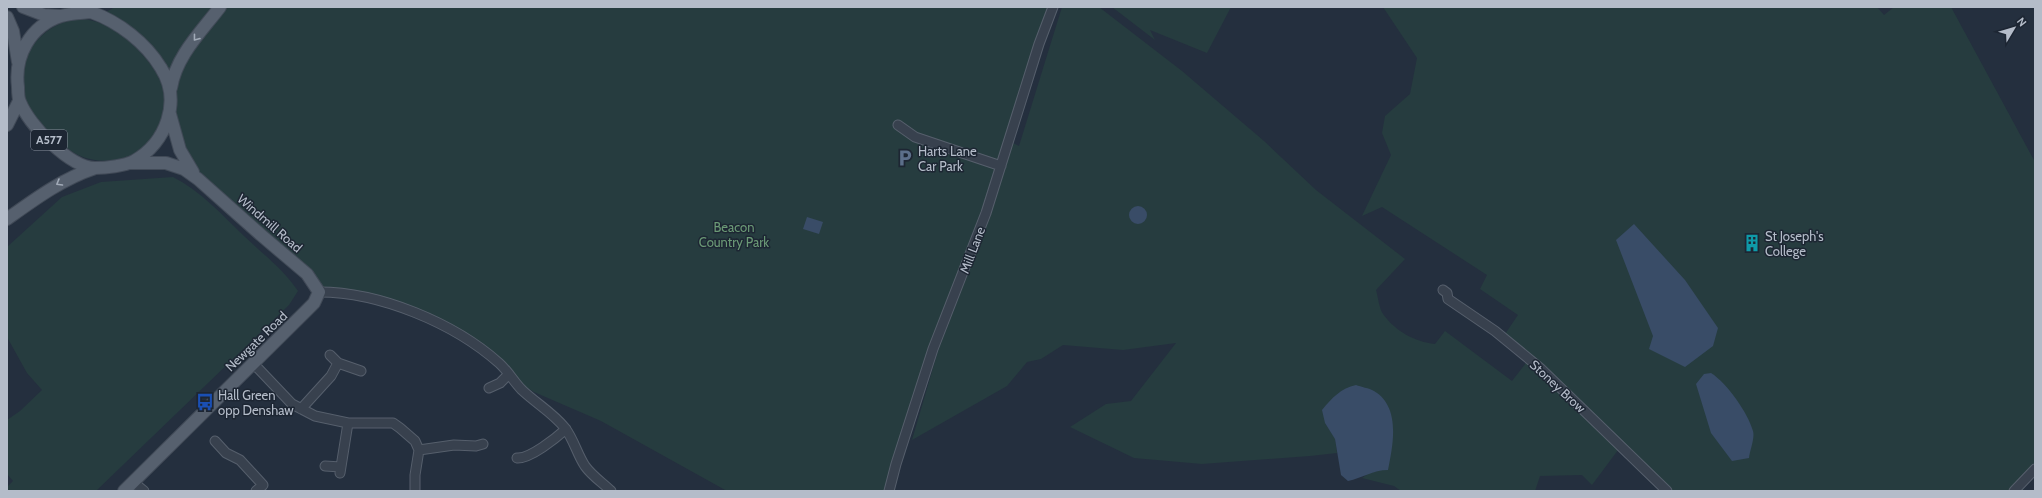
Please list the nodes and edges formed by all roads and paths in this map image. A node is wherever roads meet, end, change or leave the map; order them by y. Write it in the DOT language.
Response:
graph roads {
  1 [pos="23,7"];
  2 [pos="104,7"];
  3 [pos="220,7"];
  4 [pos="1053,7"];
  5 [pos="91,12"];
  6 [pos="61,16"];
  7 [pos="7,17"];
  8 [pos="18,62"];
  9 [pos="170,94"];
  10 [pos="19,101"];
  11 [pos="170,113"];
  12 [pos="7,125"];
  13 [pos="898,125"];
  14 [pos="129,163"];
  15 [pos="1001,166"];
  16 [pos="95,168"];
  17 [pos="198,179"];
  18 [pos="7,219"];
  19 [pos="1444,290"];
  20 [pos="319,292"];
  21 [pos="330,355"];
  22 [pos="253,363"];
  23 [pos="338,363"];
  24 [pos="361,371"];
  25 [pos="509,374"];
  26 [pos="488,389"];
  27 [pos="301,409"];
  28 [pos="348,423"];
  29 [pos="566,429"];
  30 [pos="220,443"];
  31 [pos="479,448"];
  32 [pos="420,450"];
  33 [pos="522,460"];
  34 [pos="325,466"];
  35 [pos="2035,469"];
  36 [pos="133,482"];
  37 [pos="263,489"];
  38 [pos="607,490"];
  39 [pos="124,491"];
  40 [pos="144,491"];
  41 [pos="415,491"];
  42 [pos="889,491"];
  43 [pos="1667,491"];
  44 [pos="2014,491"];
  1 -- 6 [label="main road"];
  2 -- 5 [label="main road, A577"];
  3 -- 9 [label="main road, A577, one-way"];
  4 -- 15 [label="street, Mill Lane"];
  5 -- 6 [label="main road, A577"];
  5 -- 9 [label="main road, A577"];
  6 -- 8 [label="main road, A577"];
  7 -- 8 [label="main road"];
  8 -- 10 [label="main road, A577"];
  9 -- 11 [label="main road, A577"];
  10 -- 12 [label="main road"];
  10 -- 16 [label="main road, A577"];
  11 -- 14 [label="main road, A577"];
  11 -- 17 [label="main road, Windmill Road / A577"];
  13 -- 15 [label="street"];
  14 -- 16 [label="main road, A577"];
  14 -- 17 [label="main road, Windmill Road / A577"];
  15 -- 42 [label="street, Mill Lane"];
  16 -- 18 [label="main road, A577, one-way"];
  17 -- 20 [label="main road, Windmill Road / A577"];
  19 -- 43 [label="street, Stoney Brow"];
  20 -- 22 [label="main road, Newgate Road"];
  20 -- 25 [label="street"];
  21 -- 23 [label="street"];
  22 -- 27 [label="street"];
  22 -- 36 [label="main road, Newgate Road"];
  23 -- 24 [label="street"];
  23 -- 27 [label="street"];
  25 -- 26 [label="street"];
  25 -- 29 [label="street"];
  27 -- 28 [label="street"];
  28 -- 32 [label="street"];
  28 -- 34 [label="street"];
  29 -- 33 [label="street"];
  29 -- 38 [label="street"];
  30 -- 37 [label="street"];
  31 -- 32 [label="street"];
  32 -- 41 [label="street"];
  35 -- 44 [label="street"];
  36 -- 39 [label="main road, Newgate Road"];
  36 -- 40 [label="street"];
}
